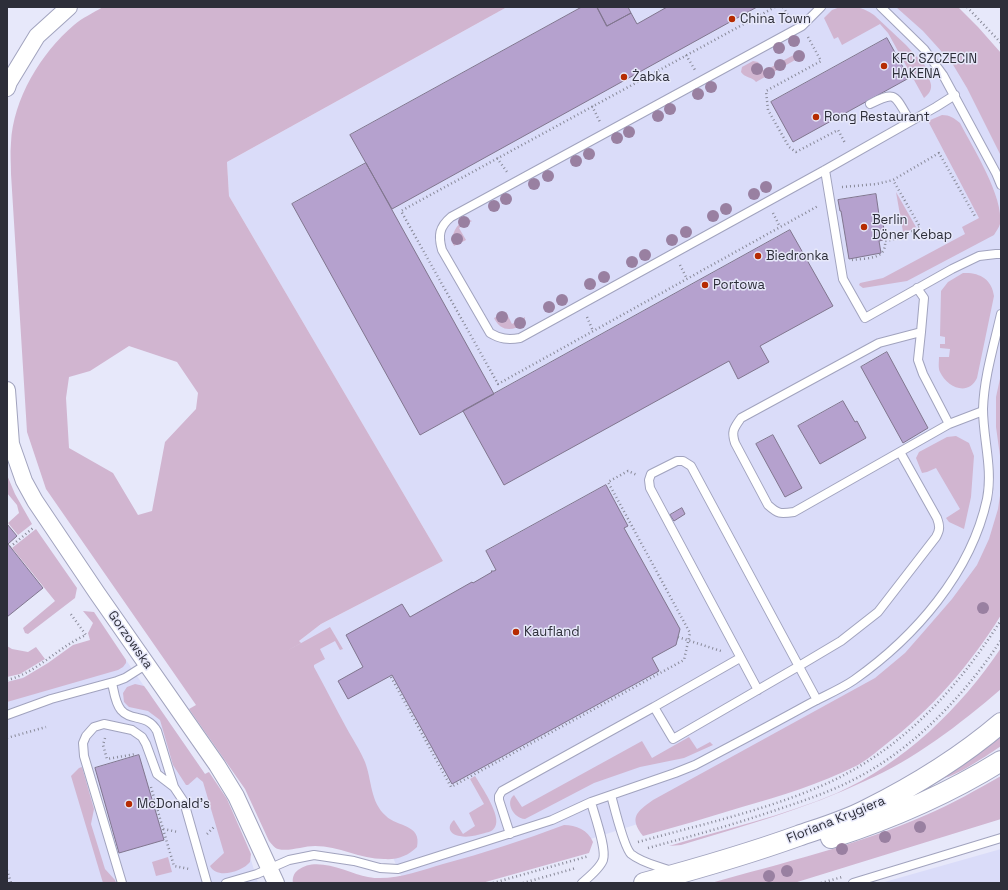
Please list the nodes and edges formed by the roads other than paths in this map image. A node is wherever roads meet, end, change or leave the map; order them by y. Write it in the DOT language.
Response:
graph roads {
  1 [pos="69,7"];
  2 [pos="821,7"];
  3 [pos="881,7"];
  4 [pos="7,88"];
  5 [pos="955,95"];
  6 [pos="870,104"];
  7 [pos="907,116"];
  8 [pos="825,170"];
  9 [pos="1001,185"];
  10 [pos="1001,254"];
  11 [pos="917,288"];
  12 [pos="1001,314"];
  13 [pos="921,332"];
  14 [pos="7,390"];
  15 [pos="983,410"];
  16 [pos="949,424"];
  17 [pos="900,452"];
  18 [pos="740,658"];
  19 [pos="147,664"];
  20 [pos="799,666"];
  21 [pos="112,683"];
  22 [pos="758,690"];
  23 [pos="817,700"];
  24 [pos="654,707"];
  25 [pos="7,715"];
  26 [pos="1001,723"];
  27 [pos="1001,761"];
  28 [pos="174,787"];
  29 [pos="610,795"];
  30 [pos="591,802"];
  31 [pos="510,834"];
  32 [pos="1001,838"];
  33 [pos="678,874"];
  34 [pos="273,876"];
  35 [pos="122,883"];
  36 [pos="207,883"];
  37 [pos="226,883"];
  38 [pos="582,883"];
  39 [pos="644,883"];
  40 [pos="853,883"];
  1 -- 4 [label="street"];
  2 -- 8 [label="lane"];
  3 -- 5 [label="lane"];
  5 -- 8 [label="lane"];
  5 -- 9 [label="lane"];
  6 -- 7 [label="lane"];
  8 -- 11 [label="lane"];
  10 -- 11 [label="lane"];
  11 -- 13 [label="lane"];
  12 -- 15 [label="lane"];
  13 -- 16 [label="lane"];
  13 -- 17 [label="lane"];
  14 -- 19 [label="street, Gorzowska"];
  15 -- 16 [label="lane"];
  15 -- 23 [label="lane"];
  16 -- 17 [label="lane"];
  17 -- 20 [label="lane"];
  18 -- 20 [label="lane"];
  18 -- 22 [label="lane"];
  18 -- 24 [label="lane"];
  19 -- 21 [label="lane"];
  19 -- 34 [label="street, Gorzowska"];
  20 -- 22 [label="lane"];
  20 -- 23 [label="lane"];
  21 -- 25 [label="lane"];
  21 -- 28 [label="lane"];
  22 -- 24 [label="lane"];
  23 -- 29 [label="lane"];
  24 -- 31 [label="lane"];
  26 -- 33 [label="street, Floriana Krygiera"];
  27 -- 33 [label="street, Floriana Krygiera"];
  28 -- 35 [label="lane"];
  28 -- 36 [label="lane"];
  29 -- 30 [label="lane"];
  29 -- 33 [label="lane"];
  30 -- 31 [label="lane"];
  30 -- 38 [label="lane"];
  31 -- 34 [label="lane"];
  32 -- 40 [label="lane"];
  33 -- 39 [label="street, Floriana Krygiera"];
  34 -- 37 [label="lane"];
}
